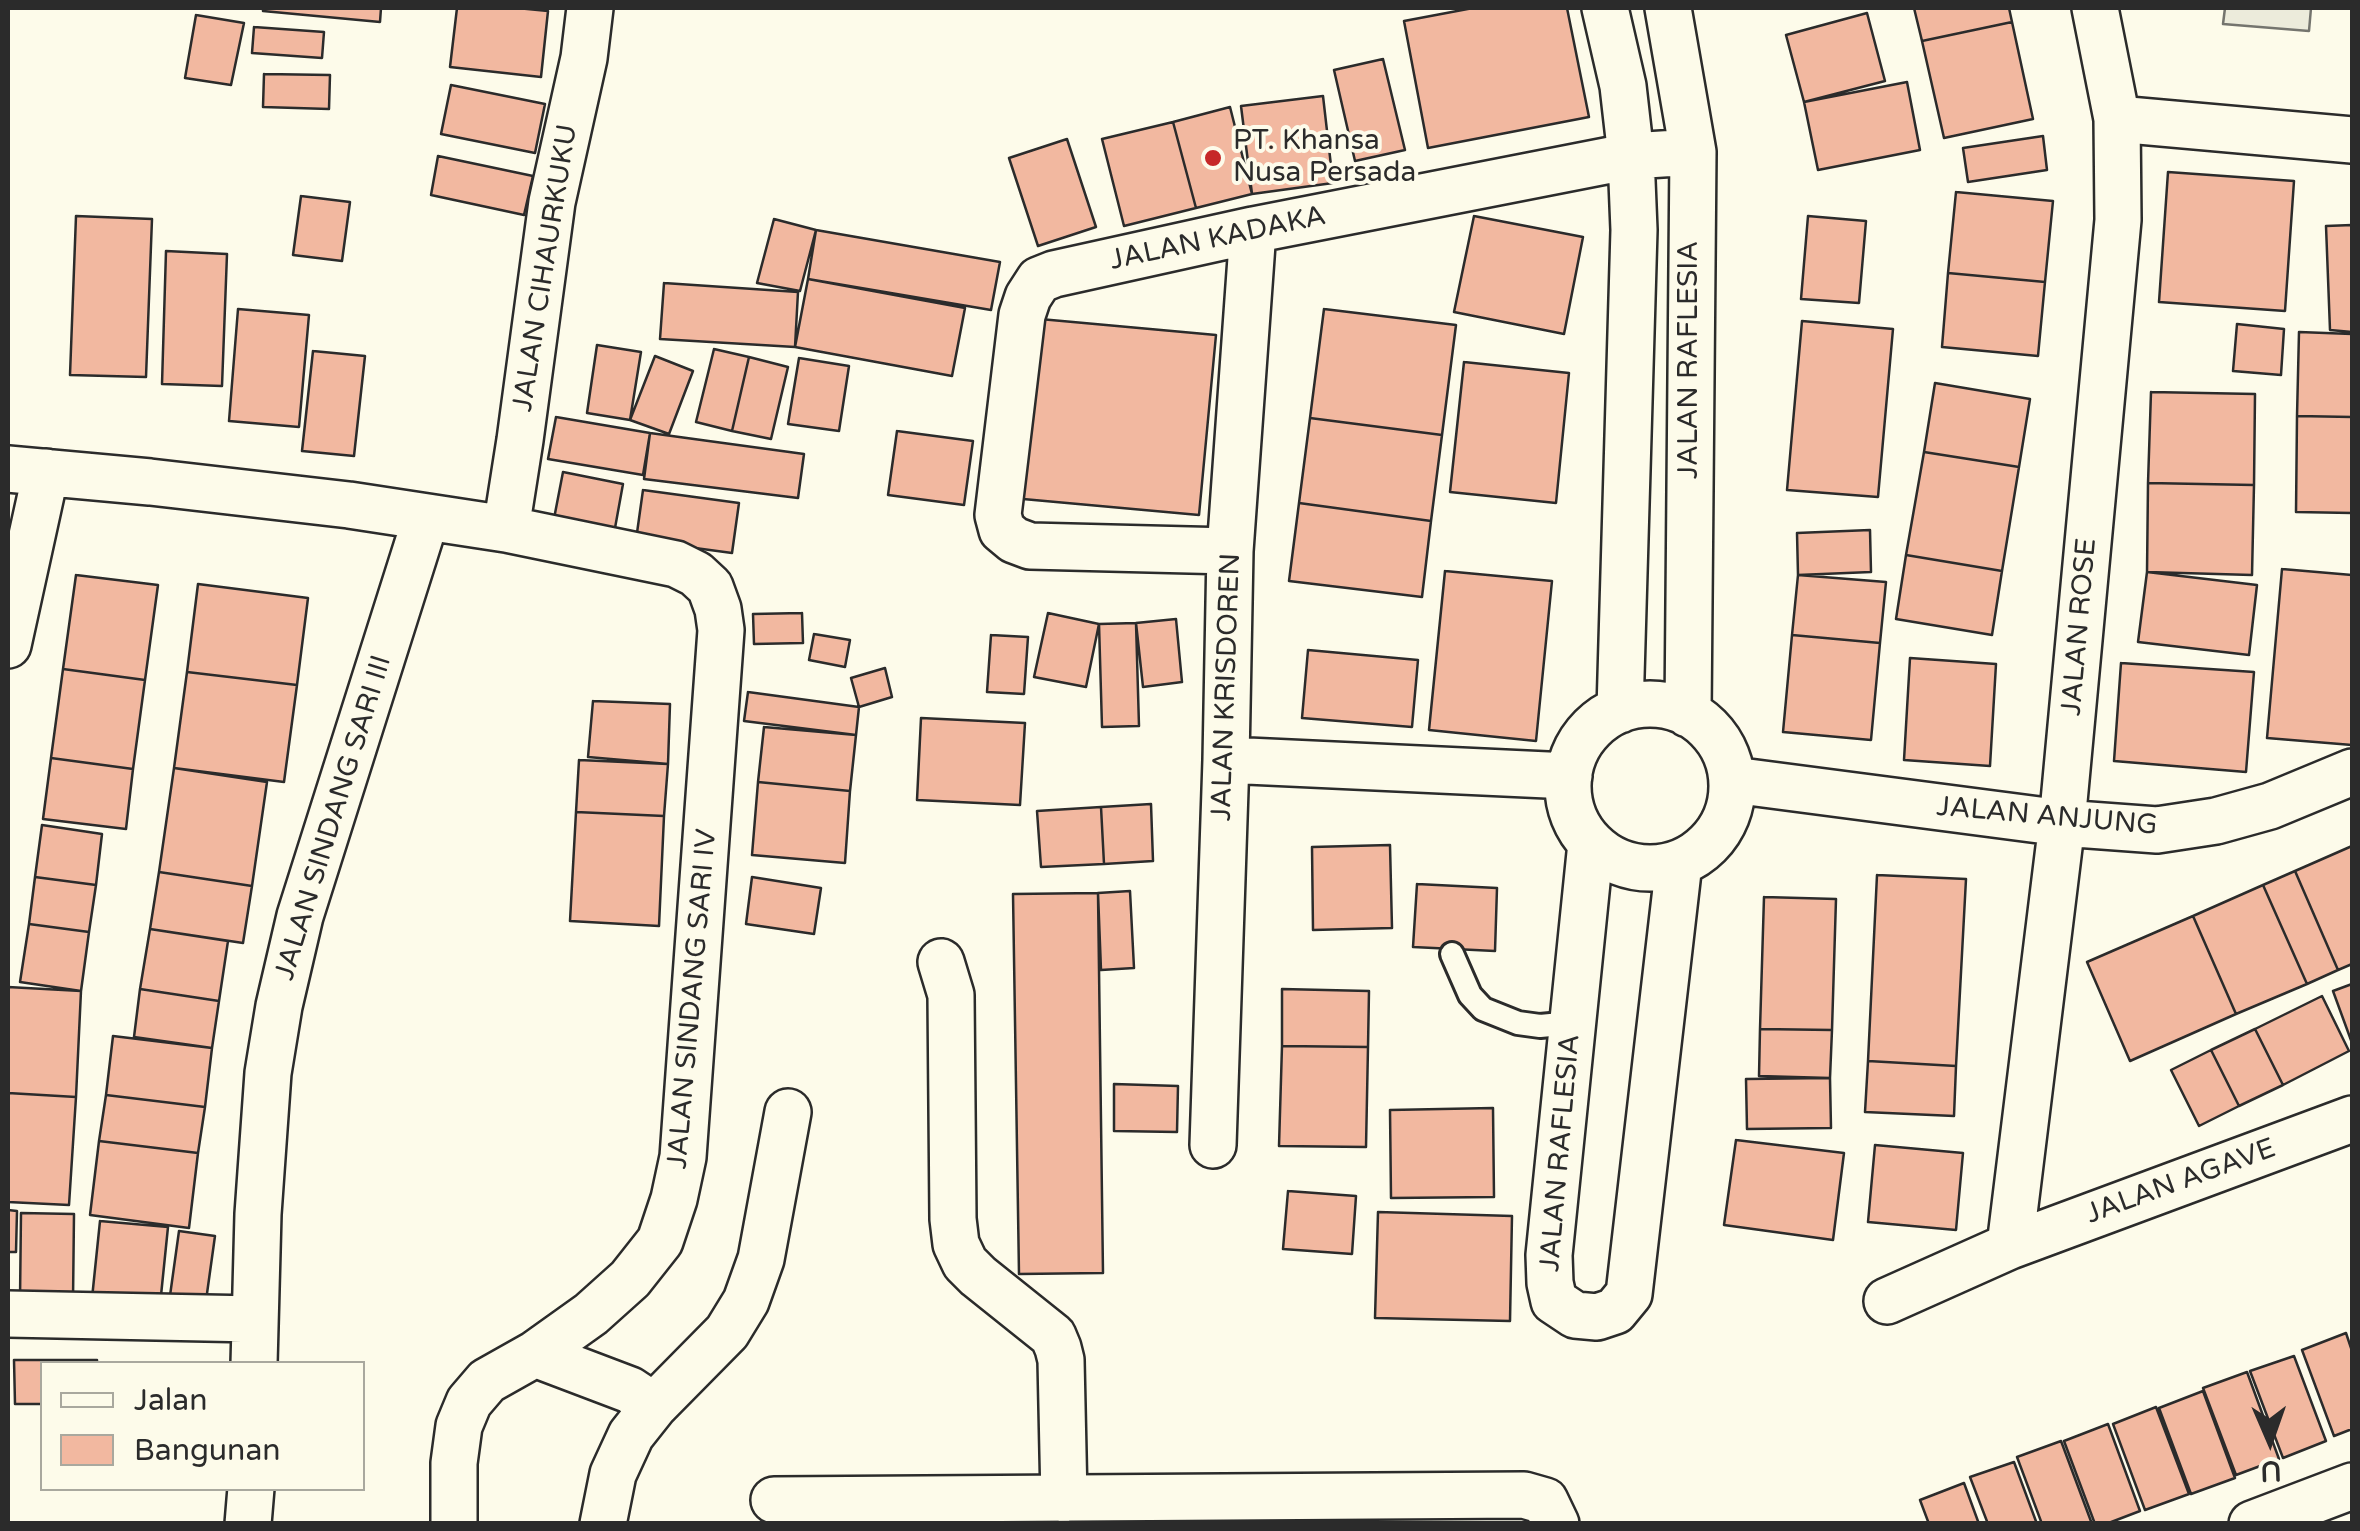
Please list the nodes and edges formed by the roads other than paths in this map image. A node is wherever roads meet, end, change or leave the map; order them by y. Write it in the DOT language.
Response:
graph roads {
  1 [pos="590,8"];
  2 [pos="1606,8"];
  3 [pos="1668,8"];
  4 [pos="2095,8"];
  5 [pos="2117,119"];
  6 [pos="2352,140"];
  7 [pos="1693,152"];
  8 [pos="1631,156"];
  9 [pos="1253,230"];
  10 [pos="26,470"];
  11 [pos="426,518"];
  12 [pos="506,528"];
  13 [pos="1230,551"];
  14 [pos="8,645"];
  15 [pos="1620,710"];
  16 [pos="1688,714"];
  17 [pos="1226,760"];
  18 [pos="2352,772"];
  19 [pos="1568,776"];
  20 [pos="1733,780"];
  21 [pos="2062,824"];
  22 [pos="1591,843"];
  23 [pos="1679,864"];
  24 [pos="1452,954"];
  25 [pos="941,962"];
  26 [pos="1572,1022"];
  27 [pos="788,1112"];
  28 [pos="2352,1119"];
  29 [pos="1212,1146"];
  30 [pos="2010,1246"];
  31 [pos="1886,1300"];
  32 [pos="8,1314"];
  33 [pos="254,1319"];
  34 [pos="535,1354"];
  35 [pos="254,1361"];
  36 [pos="654,1406"];
  37 [pos="2352,1486"];
  38 [pos="250,1491"];
  39 [pos="1064,1499"];
  40 [pos="774,1500"];
  41 [pos="248,1524"];
  42 [pos="454,1524"];
  43 [pos="603,1524"];
  44 [pos="1556,1524"];
  45 [pos="2252,1524"];
  1 -- 12 [label="street, JALAN CIHAURKUKU"];
  2 -- 8 [label="street, JALAN RAFLESIA"];
  3 -- 7 [label="street, JALAN RAFLESIA"];
  4 -- 5 [label="street, JALAN ROSE"];
  5 -- 6 [label="street"];
  5 -- 21 [label="street, JALAN ROSE"];
  7 -- 8 [label="street, JALAN KADAKA"];
  7 -- 16 [label="street, JALAN RAFLESIA"];
  8 -- 9 [label="street, JALAN KADAKA"];
  8 -- 15 [label="street, JALAN RAFLESIA"];
  9 -- 13 [label="street, JALAN KRISDOREN"];
  9 -- 13 [label="street, JALAN KADAKA"];
  10 -- 11 [label="street"];
  10 -- 14 [label="street"];
  11 -- 12 [label="street"];
  11 -- 33 [label="street, JALAN SINDANG SARI III"];
  12 -- 34 [label="street, JALAN SINDANG SARI IV"];
  13 -- 17 [label="street, JALAN KRISDOREN"];
  15 -- 16 [label="street"];
  15 -- 19 [label="street"];
  16 -- 20 [label="street"];
  17 -- 19 [label="street"];
  17 -- 29 [label="street, JALAN KRISDOREN"];
  18 -- 21 [label="street, JALAN ANJUNG"];
  19 -- 22 [label="street"];
  20 -- 21 [label="street, JALAN ANJUNG"];
  20 -- 23 [label="street"];
  21 -- 30 [label="street, JALAN ROSE"];
  22 -- 23 [label="street"];
  22 -- 26 [label="street, JALAN RAFLESIA"];
  23 -- 26 [label="street, JALAN RAFLESIA"];
  24 -- 26 [label="lane"];
  25 -- 39 [label="street"];
  27 -- 36 [label="street"];
  28 -- 30 [label="street, JALAN AGAVE"];
  30 -- 31 [label="street, JALAN AGAVE"];
  32 -- 33 [label="street"];
  33 -- 35 [label="street, JALAN SINDANG SARI III"];
  34 -- 36 [label="street"];
  34 -- 42 [label="street, JALAN SINDANG SARI IV"];
  36 -- 43 [label="street"];
  37 -- 45 [label="street"];
  38 -- 41 [label="street"];
  39 -- 40 [label="street"];
  39 -- 44 [label="street"];
}
